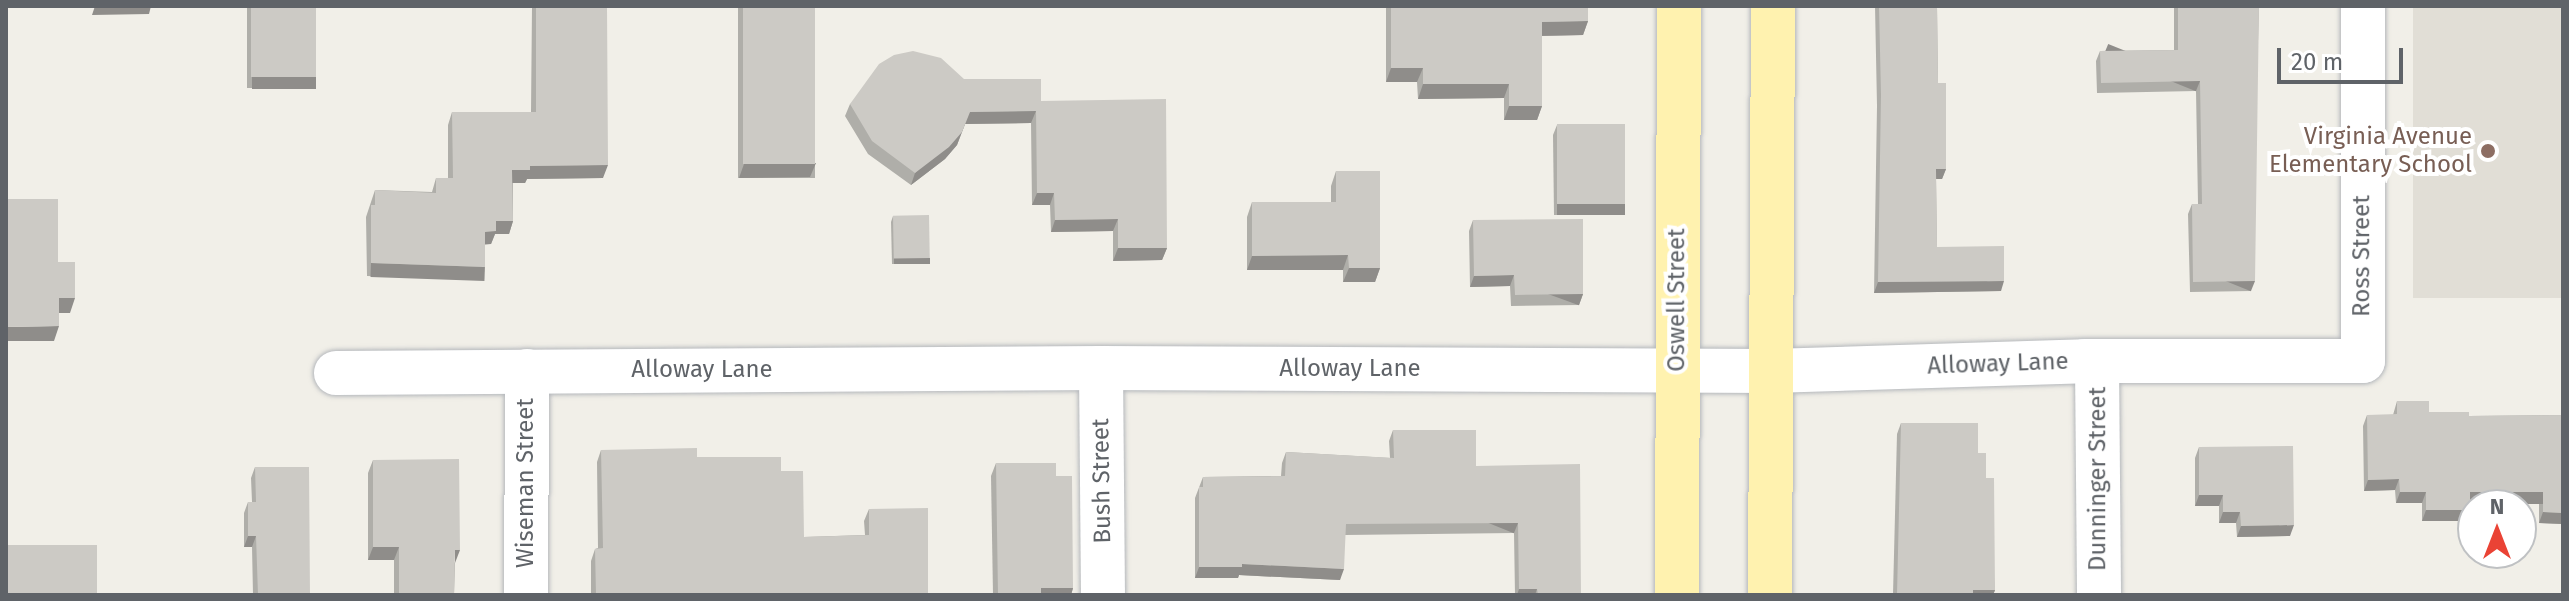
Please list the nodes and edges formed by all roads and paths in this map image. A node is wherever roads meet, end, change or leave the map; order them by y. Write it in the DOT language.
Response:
graph roads {
  1 [pos="1679,6"];
  2 [pos="1773,6"];
  3 [pos="2363,6"];
  4 [pos="2363,361"];
  5 [pos="2097,363"];
  6 [pos="1101,368"];
  7 [pos="1677,370"];
  8 [pos="527,371"];
  9 [pos="1771,371"];
  10 [pos="336,373"];
  11 [pos="526,595"];
  12 [pos="1103,595"];
  13 [pos="1677,595"];
  14 [pos="1770,595"];
  15 [pos="2099,595"];
  1 -- 7 [label="main road, Oswell Street"];
  2 -- 9 [label="main road"];
  3 -- 4 [label="street, Ross Street"];
  4 -- 5 [label="street, Alloway Lane"];
  5 -- 9 [label="street, Alloway Lane"];
  5 -- 15 [label="street, Dunninger Street"];
  6 -- 7 [label="street, Alloway Lane"];
  6 -- 8 [label="street, Alloway Lane"];
  6 -- 12 [label="street, Bush Street"];
  7 -- 9 [label="street, Alloway Lane"];
  7 -- 13 [label="main road, Oswell Street"];
  8 -- 10 [label="street, Alloway Lane"];
  8 -- 11 [label="street, Wiseman Street"];
  9 -- 14 [label="main road"];
}
